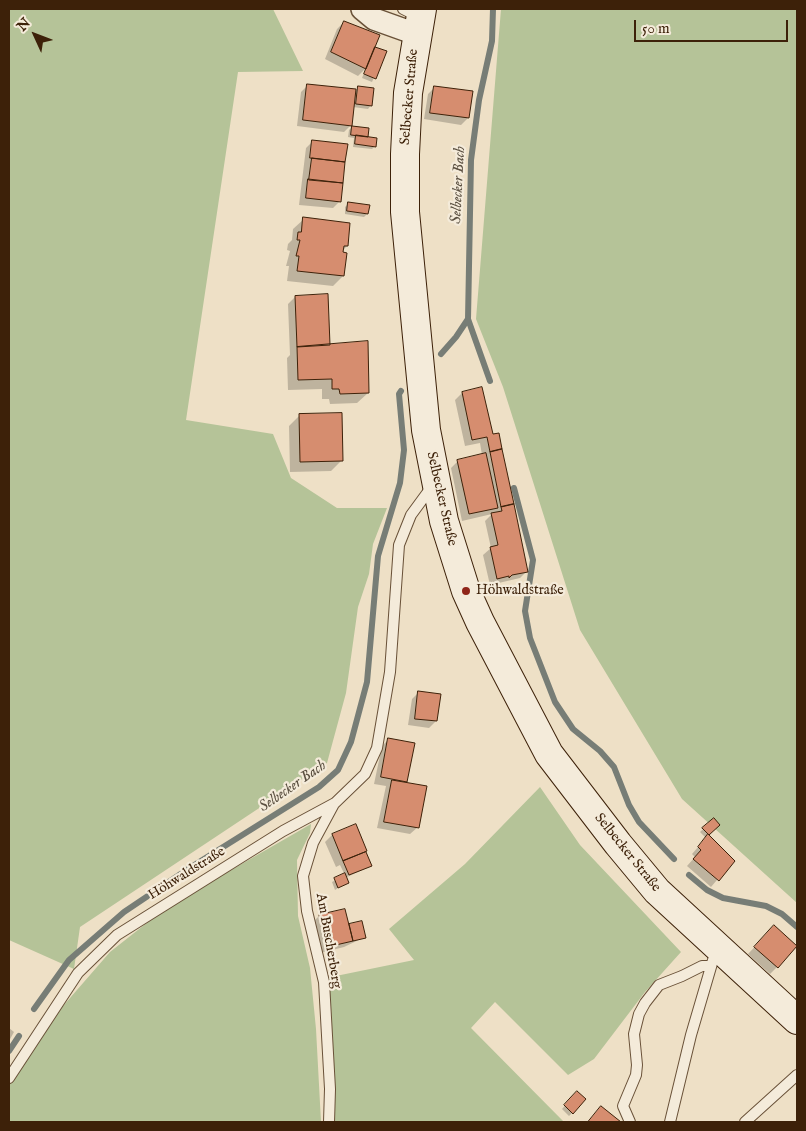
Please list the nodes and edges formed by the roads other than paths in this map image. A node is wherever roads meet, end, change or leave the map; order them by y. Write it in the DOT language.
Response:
graph roads {
  1 [pos="362,9"];
  2 [pos="415,17"];
  3 [pos="436,482"];
  4 [pos="335,803"];
  5 [pos="714,957"];
  6 [pos="797,1020"];
  7 [pos="797,1075"];
  8 [pos="9,1078"];
  9 [pos="329,1122"];
  10 [pos="630,1122"];
  11 [pos="670,1122"];
  12 [pos="745,1122"];
  1 -- 2 [label="street"];
  2 -- 3 [label="main road, Selbecker Straße"];
  3 -- 4 [label="lane, Höhwaldstraße"];
  3 -- 5 [label="main road, Selbecker Straße"];
  4 -- 8 [label="lane, Höhwaldstraße"];
  4 -- 9 [label="lane, Am Buscherberg"];
  5 -- 6 [label="main road, Selbecker Straße"];
  5 -- 10 [label="lane"];
  5 -- 11 [label="lane"];
  7 -- 12 [label="lane"];
}
